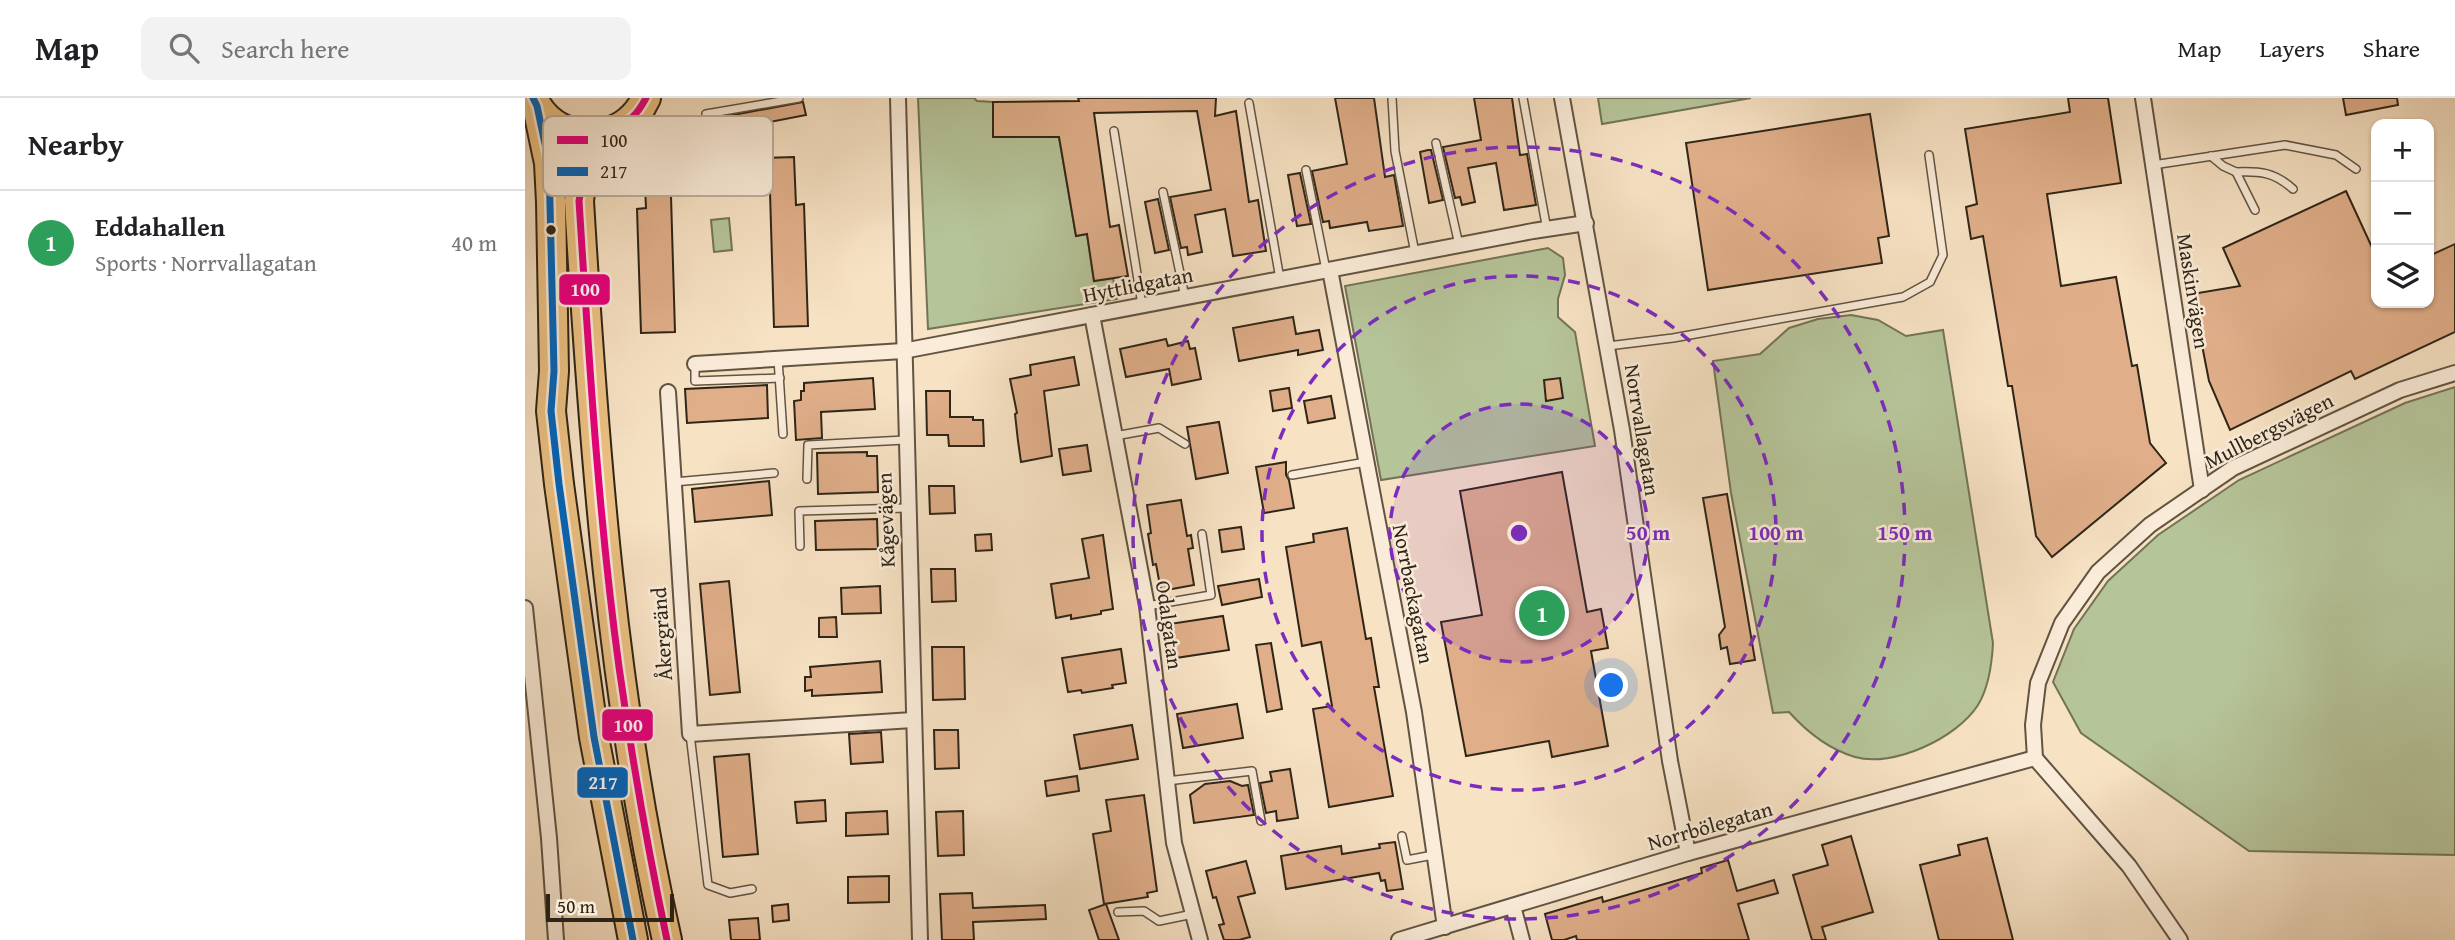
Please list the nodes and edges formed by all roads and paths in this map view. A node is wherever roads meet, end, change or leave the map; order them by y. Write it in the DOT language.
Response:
graph roads {
  1 [pos="646,98"];
  2 [pos="799,98"];
  3 [pos="898,98"];
  4 [pos="1392,98"];
  5 [pos="1523,98"];
  6 [pos="1562,98"];
  7 [pos="2143,98"];
  8 [pos="535,102"];
  9 [pos="1249,103"];
  10 [pos="706,114"];
  11 [pos="634,116"];
  12 [pos="1114,131"];
  13 [pos="543,137"];
  14 [pos="1436,143"];
  15 [pos="1929,155"];
  16 [pos="2211,156"];
  17 [pos="2153,165"];
  18 [pos="2355,169"];
  19 [pos="1306,170"];
  20 [pos="2236,172"];
  21 [pos="2293,189"];
  22 [pos="1163,192"];
  23 [pos="551,196"];
  24 [pos="579,196"];
  25 [pos="2255,210"];
  26 [pos="1586,223"];
  27 [pos="1547,230"];
  28 [pos="1459,246"];
  29 [pos="1415,254"];
  30 [pos="1328,270"];
  31 [pos="1280,279"];
  32 [pos="1186,297"];
  33 [pos="1142,306"];
  34 [pos="1092,315"];
  35 [pos="1608,346"];
  36 [pos="903,351"];
  37 [pos="778,359"];
  38 [pos="695,364"];
  39 [pos="2455,373"];
  40 [pos="780,378"];
  41 [pos="668,392"];
  42 [pos="783,434"];
  43 [pos="1115,436"];
  44 [pos="905,440"];
  45 [pos="1185,444"];
  46 [pos="1366,462"];
  47 [pos="774,473"];
  48 [pos="1292,475"];
  49 [pos="807,479"];
  50 [pos="674,482"];
  51 [pos="2202,490"];
  52 [pos="907,508"];
  53 [pos="1202,534"];
  54 [pos="800,546"];
  55 [pos="1147,606"];
  56 [pos="525,608"];
  57 [pos="913,720"];
  58 [pos="690,734"];
  59 [pos="2035,758"];
  60 [pos="1167,781"];
  61 [pos="1261,821"];
  62 [pos="1402,836"];
  63 [pos="1688,853"];
  64 [pos="1433,855"];
  65 [pos="752,889"];
  66 [pos="1513,906"];
  67 [pos="1118,912"];
  68 [pos="1193,914"];
  69 [pos="1445,927"];
  70 [pos="557,940"];
  71 [pos="633,940"];
  72 [pos="667,940"];
  73 [pos="920,940"];
  74 [pos="1200,940"];
  75 [pos="1399,940"];
  76 [pos="1522,940"];
  77 [pos="2181,940"];
  1 -- 11 [label="highway"];
  2 -- 10 [label="lane"];
  3 -- 36 [label="street, Kågevägen"];
  4 -- 29 [label="lane"];
  5 -- 27 [label="lane"];
  6 -- 26 [label="street, Norrvallagatan"];
  7 -- 17 [label="street, Maskinvägen"];
  8 -- 13 [label="highway"];
  9 -- 31 [label="lane"];
  12 -- 33 [label="lane"];
  14 -- 28 [label="lane"];
  15 -- 35 [label="lane"];
  16 -- 17 [label="lane"];
  16 -- 18 [label="lane"];
  16 -- 20 [label="lane"];
  17 -- 51 [label="street, Maskinvägen"];
  19 -- 30 [label="lane"];
  20 -- 21 [label="lane"];
  20 -- 25 [label="lane"];
  22 -- 32 [label="lane"];
  23 -- 71 [label="highway"];
  24 -- 72 [label="highway"];
  26 -- 27 [label="street, Hyttlidgatan"];
  26 -- 35 [label="street, Norrvallagatan"];
  27 -- 28 [label="street, Hyttlidgatan"];
  28 -- 29 [label="street, Hyttlidgatan"];
  29 -- 30 [label="street, Hyttlidgatan"];
  30 -- 31 [label="street, Hyttlidgatan"];
  30 -- 46 [label="street, Norrbackagatan"];
  31 -- 32 [label="street, Hyttlidgatan"];
  32 -- 33 [label="street, Hyttlidgatan"];
  33 -- 34 [label="street, Hyttlidgatan"];
  34 -- 36 [label="street, Hyttlidgatan"];
  34 -- 43 [label="street, Odalgatan"];
  35 -- 63 [label="street, Norrvallagatan"];
  36 -- 37 [label="street, Hyttlidgatan"];
  36 -- 44 [label="street, Kågevägen"];
  37 -- 38 [label="street, Hyttlidgatan"];
  37 -- 40 [label="lane"];
  38 -- 40 [label="lane"];
  39 -- 51 [label="street, Mullbergsvägen"];
  40 -- 42 [label="lane"];
  41 -- 50 [label="street, Åkergränd"];
  43 -- 45 [label="lane"];
  43 -- 55 [label="street, Odalgatan"];
  44 -- 49 [label="lane"];
  44 -- 52 [label="street, Kågevägen"];
  46 -- 48 [label="lane"];
  46 -- 64 [label="street, Norrbackagatan"];
  47 -- 50 [label="lane"];
  50 -- 58 [label="street, Åkergränd"];
  51 -- 59 [label="street, Mullbergsvägen"];
  52 -- 54 [label="lane"];
  52 -- 57 [label="street, Kågevägen"];
  53 -- 55 [label="lane"];
  55 -- 60 [label="street, Odalgatan"];
  56 -- 70 [label="street"];
  57 -- 58 [label="street"];
  57 -- 73 [label="street, Kågevägen"];
  58 -- 65 [label="lane"];
  59 -- 63 [label="street, Norrbölegatan"];
  59 -- 77 [label="street"];
  60 -- 61 [label="lane"];
  60 -- 68 [label="street, Odalgatan"];
  62 -- 64 [label="lane"];
  63 -- 66 [label="street, Norrbölegatan"];
  64 -- 69 [label="street, Norrbackagatan"];
  66 -- 69 [label="street, Norrbölegatan"];
  66 -- 76 [label="street"];
  67 -- 68 [label="lane"];
  68 -- 74 [label="street, Odalgatan"];
  69 -- 75 [label="street, Norrbölegatan"];
}
